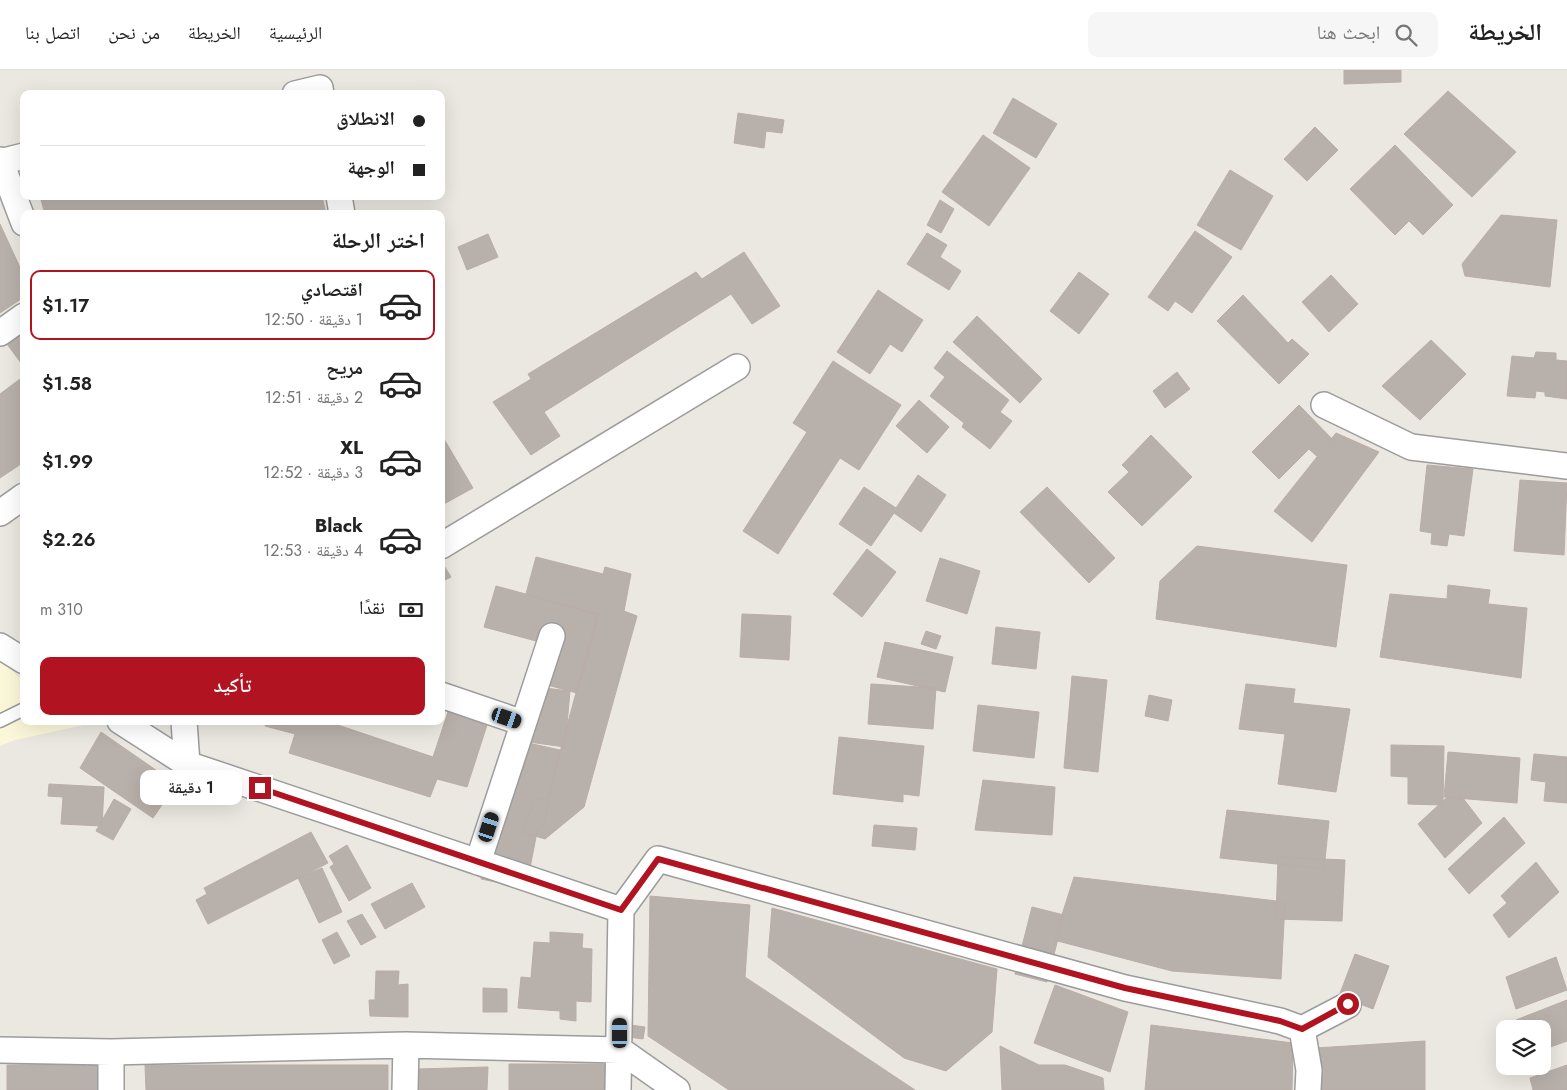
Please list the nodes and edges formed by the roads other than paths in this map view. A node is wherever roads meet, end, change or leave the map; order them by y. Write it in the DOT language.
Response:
graph roads {
  1 [pos="6,160"];
  2 [pos="20,210"];
  3 [pos="20,319"];
  4 [pos="0,333"];
  5 [pos="737,367"];
  6 [pos="1324,405"];
  7 [pos="1567,466"];
  8 [pos="20,499"];
  9 [pos="0,513"];
  10 [pos="445,544"];
  11 [pos="552,636"];
  12 [pos="0,646"];
  13 [pos="20,658"];
  14 [pos="445,696"];
  15 [pos="20,711"];
  16 [pos="0,721"];
  17 [pos="523,723"];
  18 [pos="126,725"];
  19 [pos="184,725"];
  20 [pos="187,764"];
  21 [pos="478,862"];
  22 [pos="621,910"];
  23 [pos="1348,1004"];
  24 [pos="1302,1029"];
  25 [pos="406,1046"];
  26 [pos="0,1050"];
  27 [pos="620,1050"];
  28 [pos="112,1052"];
  29 [pos="111,1090"];
  30 [pos="405,1090"];
  31 [pos="618,1090"];
  32 [pos="677,1090"];
  33 [pos="1308,1090"];
  1 -- 2 [label="street"];
  3 -- 4 [label="street"];
  5 -- 10 [label="street"];
  6 -- 7 [label="street"];
  8 -- 9 [label="street"];
  11 -- 17 [label="street"];
  12 -- 13 [label="street"];
  14 -- 17 [label="street"];
  15 -- 16 [label="lane"];
  17 -- 21 [label="street"];
  18 -- 20 [label="street"];
  19 -- 20 [label="street"];
  20 -- 21 [label="street"];
  21 -- 22 [label="street"];
  22 -- 24 [label="street"];
  22 -- 27 [label="street"];
  23 -- 24 [label="street"];
  24 -- 33 [label="street"];
  25 -- 27 [label="street"];
  25 -- 28 [label="street"];
  25 -- 30 [label="street"];
  26 -- 28 [label="street"];
  27 -- 31 [label="street"];
  27 -- 32 [label="street"];
  28 -- 29 [label="street"];
}
